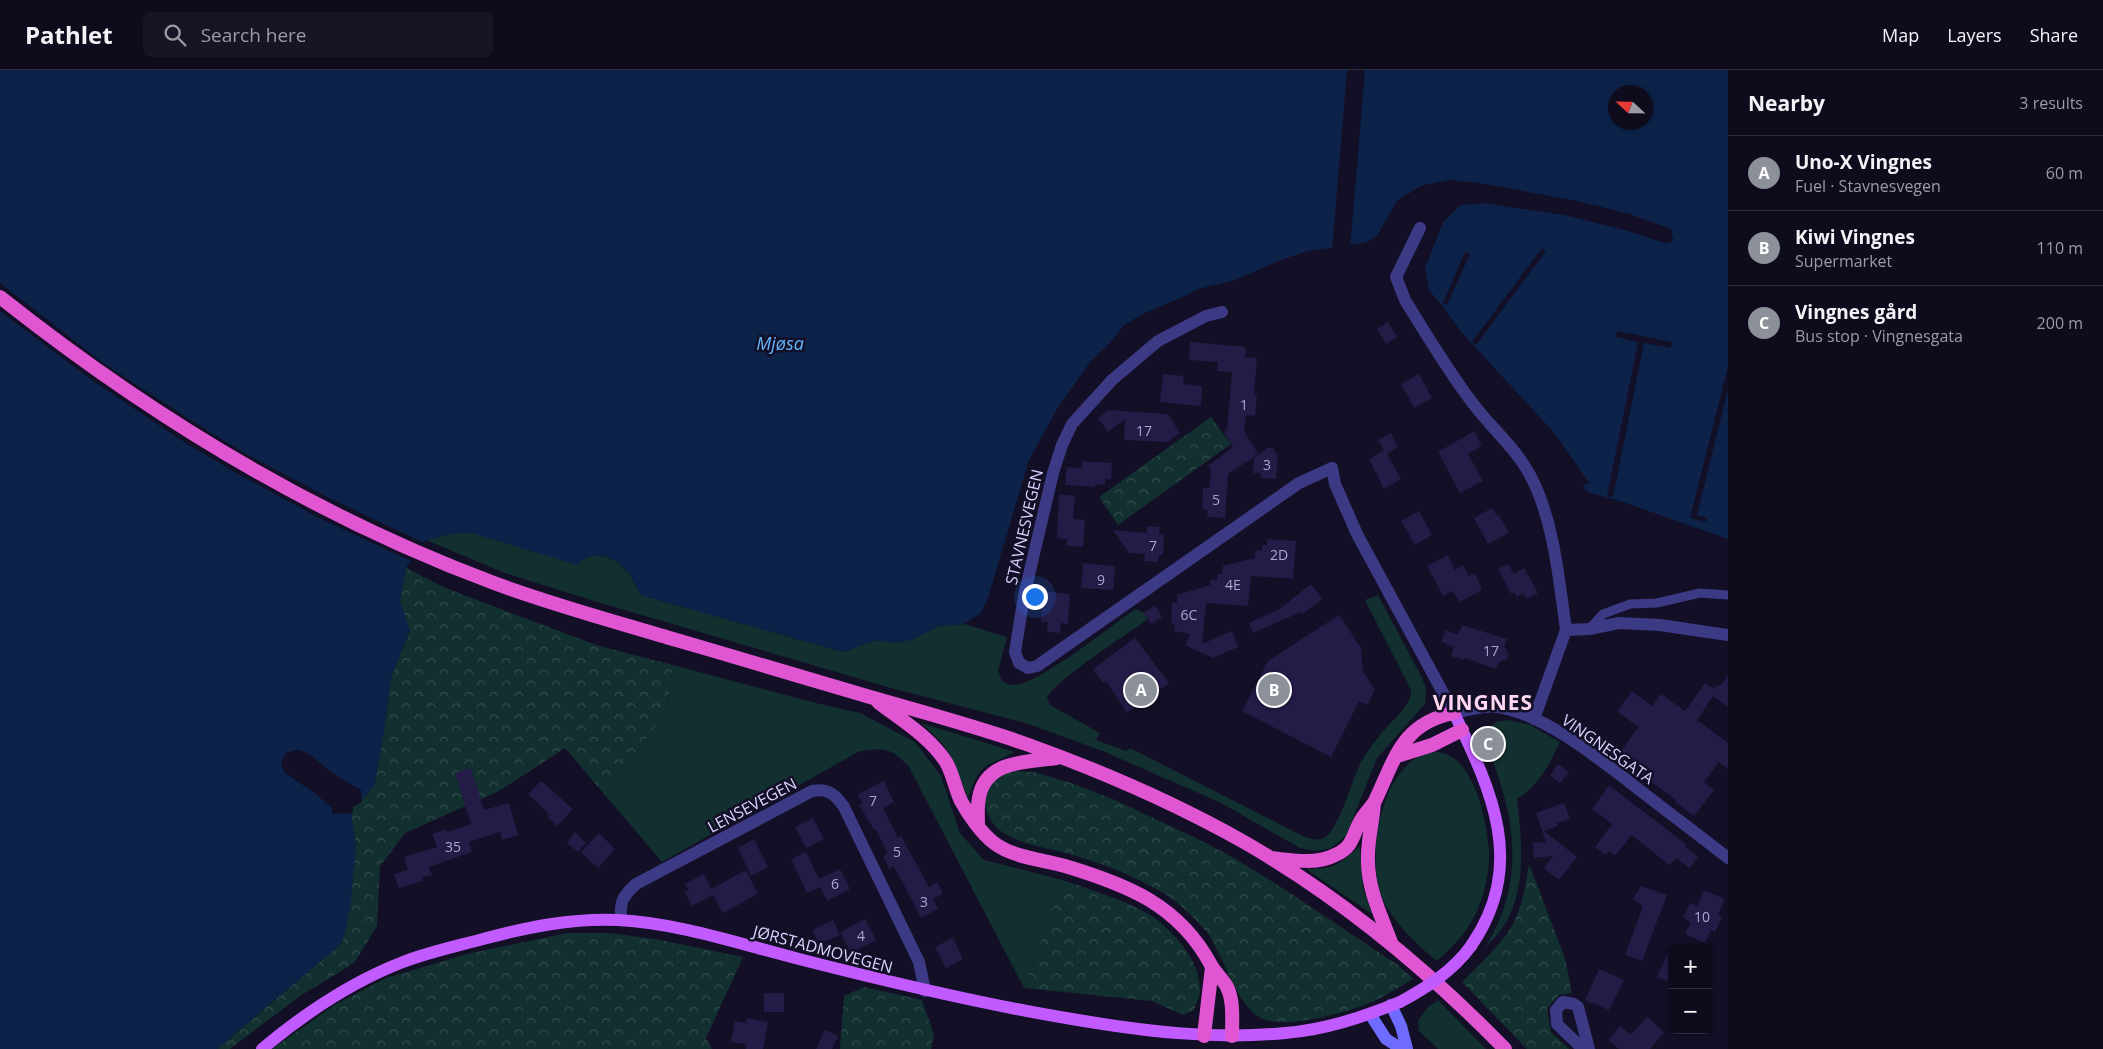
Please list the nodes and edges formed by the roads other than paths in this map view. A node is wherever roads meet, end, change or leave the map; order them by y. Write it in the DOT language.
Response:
graph roads {
  1 [pos="1420,228"];
  2 [pos="0,297"];
  3 [pos="1222,312"];
  4 [pos="1728,595"];
  5 [pos="1589,629"];
  6 [pos="1566,630"];
  7 [pos="1728,635"];
  8 [pos="873,698"];
  9 [pos="1454,713"];
  10 [pos="1534,719"];
  11 [pos="1462,730"];
  12 [pos="1397,756"];
  13 [pos="1060,757"];
  14 [pos="1374,802"];
  15 [pos="978,825"];
  16 [pos="1270,858"];
  17 [pos="1728,858"];
  18 [pos="622,920"];
  19 [pos="1392,945"];
  20 [pos="1212,967"];
  21 [pos="925,991"];
  22 [pos="1395,1004"];
  23 [pos="1370,1014"];
  24 [pos="1204,1036"];
  25 [pos="1232,1036"];
  26 [pos="262,1049"];
  27 [pos="1402,1049"];
  28 [pos="1407,1049"];
  29 [pos="1505,1049"];
  30 [pos="1583,1049"];
  31 [pos="1589,1049"];
  1 -- 6 [label="street"];
  2 -- 8 [label="highway"];
  3 -- 9 [label="street, STAVNESVEGEN"];
  4 -- 5 [label="lane"];
  5 -- 6 [label="street"];
  5 -- 7 [label="street"];
  6 -- 10 [label="street"];
  8 -- 13 [label="highway"];
  8 -- 15 [label="highway"];
  9 -- 10 [label="street, VINGNESGATA"];
  9 -- 11 [label="main road"];
  9 -- 12 [label="highway"];
  10 -- 17 [label="street, VINGNESGATA"];
  11 -- 12 [label="highway"];
  11 -- 22 [label="main road, bridge"];
  12 -- 14 [label="highway"];
  13 -- 15 [label="highway"];
  13 -- 16 [label="highway"];
  14 -- 16 [label="highway"];
  14 -- 19 [label="highway"];
  15 -- 20 [label="highway"];
  16 -- 19 [label="highway"];
  18 -- 21 [label="main road, JØRSTADMOVEGEN"];
  18 -- 21 [label="street, LENSEVEGEN"];
  18 -- 26 [label="main road, JØRSTADMOVEGEN"];
  19 -- 29 [label="highway"];
  20 -- 24 [label="highway"];
  20 -- 25 [label="highway"];
  21 -- 24 [label="main road, JØRSTADMOVEGEN"];
  22 -- 23 [label="main road, JØRSTADMOVEGEN"];
  22 -- 28 [label="main road"];
  23 -- 25 [label="main road, JØRSTADMOVEGEN"];
  23 -- 27 [label="main road"];
  24 -- 25 [label="main road, JØRSTADMOVEGEN"];
  30 -- 31 [label="street"];
}
